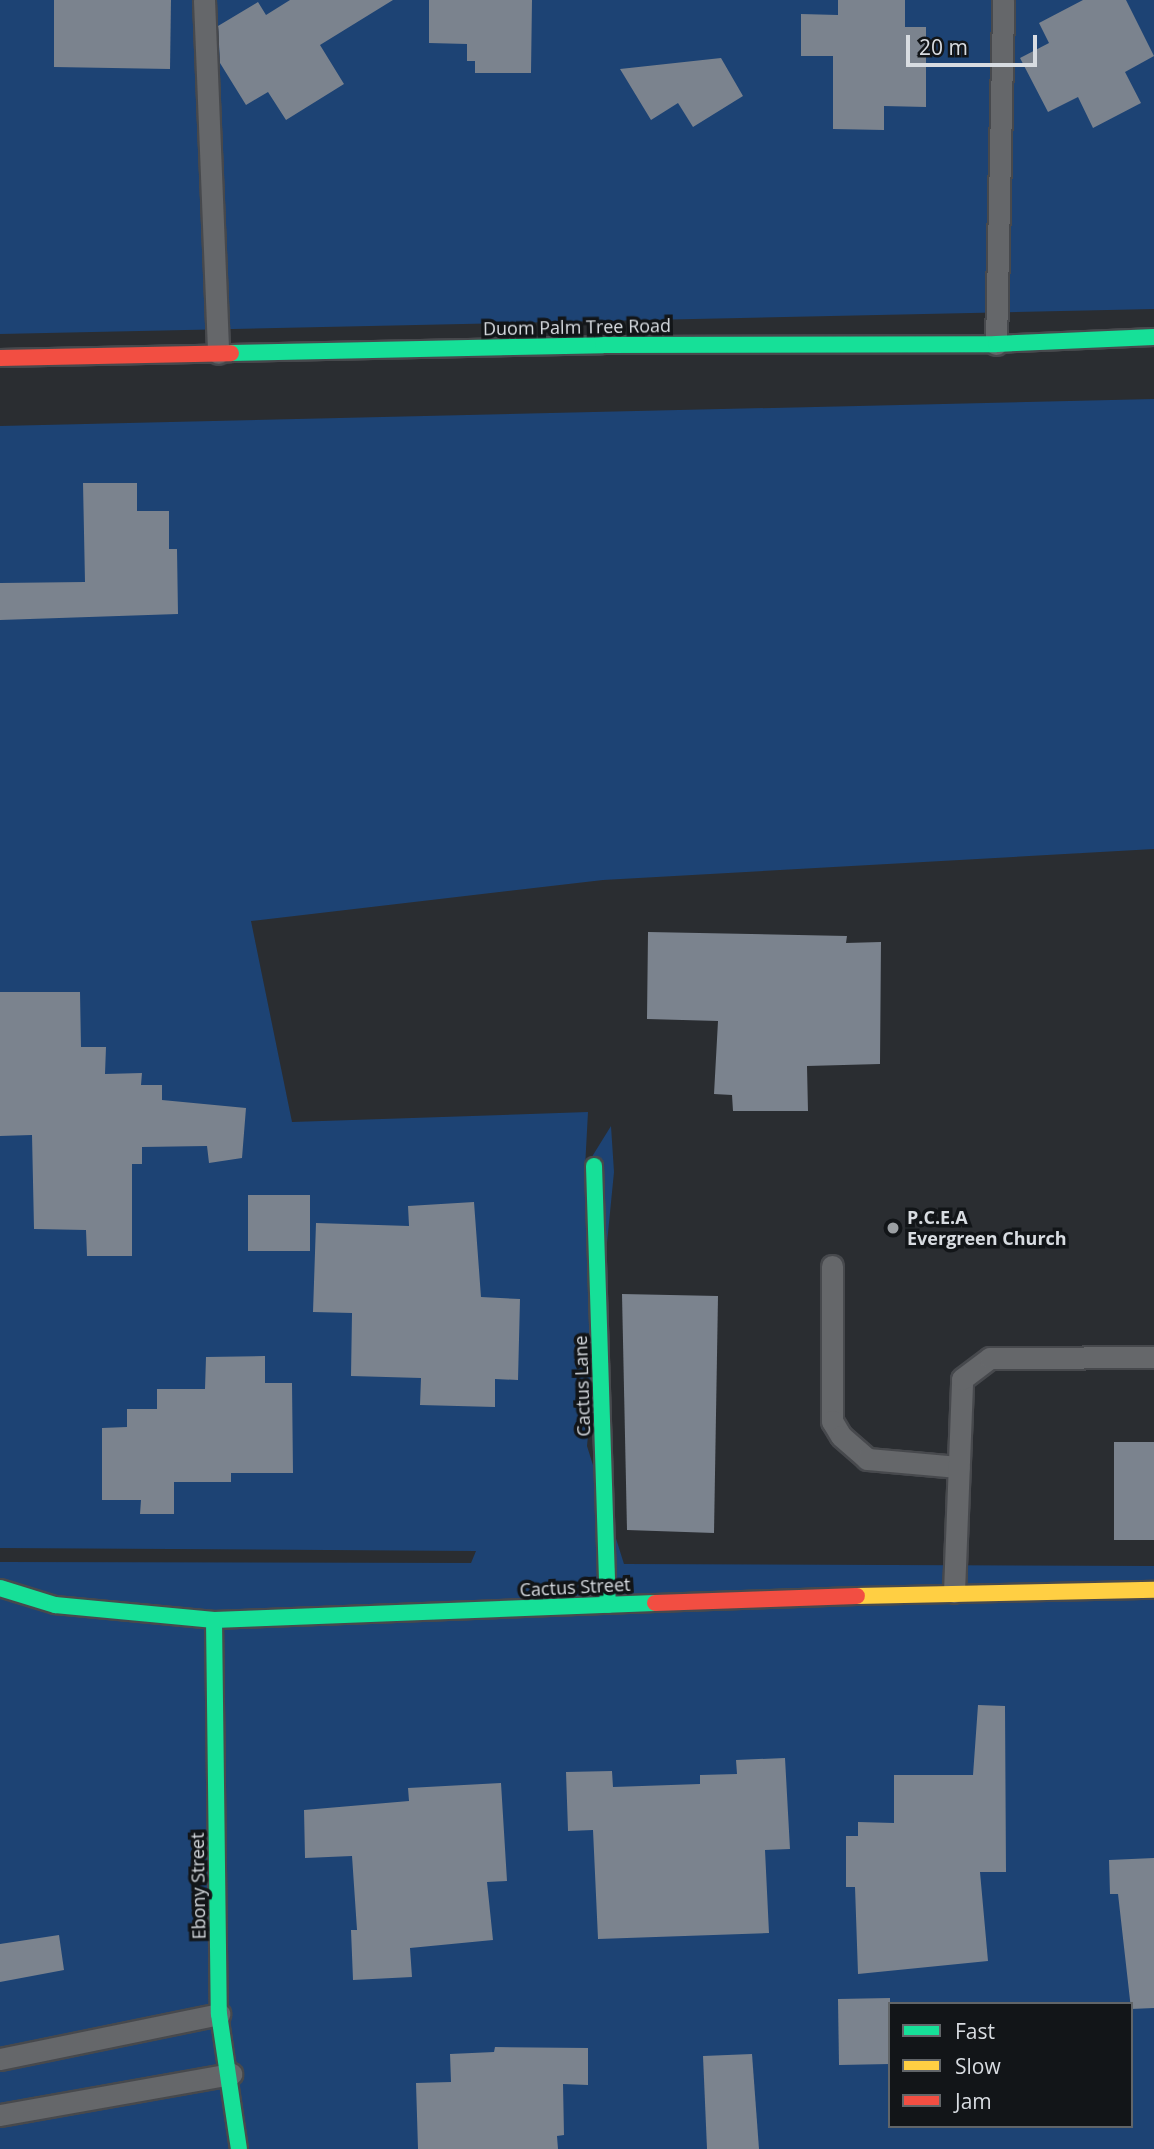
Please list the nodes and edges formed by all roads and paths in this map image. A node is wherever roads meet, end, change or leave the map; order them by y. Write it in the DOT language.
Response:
graph roads {
  1 [pos="204,0"];
  2 [pos="1003,0"];
  3 [pos="1154,337"];
  4 [pos="996,344"];
  5 [pos="218,353"];
  6 [pos="0,358"];
  7 [pos="594,1166"];
  8 [pos="832,1266"];
  9 [pos="1154,1357"];
  10 [pos="959,1467"];
  11 [pos="0,1588"];
  12 [pos="1154,1590"];
  13 [pos="954,1592"];
  14 [pos="608,1605"];
  15 [pos="214,1620"];
  16 [pos="219,2014"];
  17 [pos="0,2059"];
  18 [pos="231,2074"];
  19 [pos="0,2115"];
  20 [pos="239,2149"];
  1 -- 5 [label="lane"];
  2 -- 4 [label="lane"];
  3 -- 4 [label="street, Duom Palm Tree Road"];
  4 -- 5 [label="street, Duom Palm Tree Road"];
  5 -- 6 [label="street, Duom Palm Tree Road"];
  7 -- 14 [label="street, Cactus Lane"];
  8 -- 10 [label="lane"];
  9 -- 10 [label="lane"];
  10 -- 13 [label="lane"];
  11 -- 15 [label="street, Cactus Street"];
  12 -- 13 [label="street, Cactus Street"];
  13 -- 14 [label="street, Cactus Street"];
  14 -- 15 [label="street, Cactus Street"];
  15 -- 16 [label="street, Ebony Street"];
  16 -- 17 [label="lane"];
  16 -- 18 [label="street, Ebony Street"];
  18 -- 19 [label="lane"];
  18 -- 20 [label="street, Ebony Street"];
}
